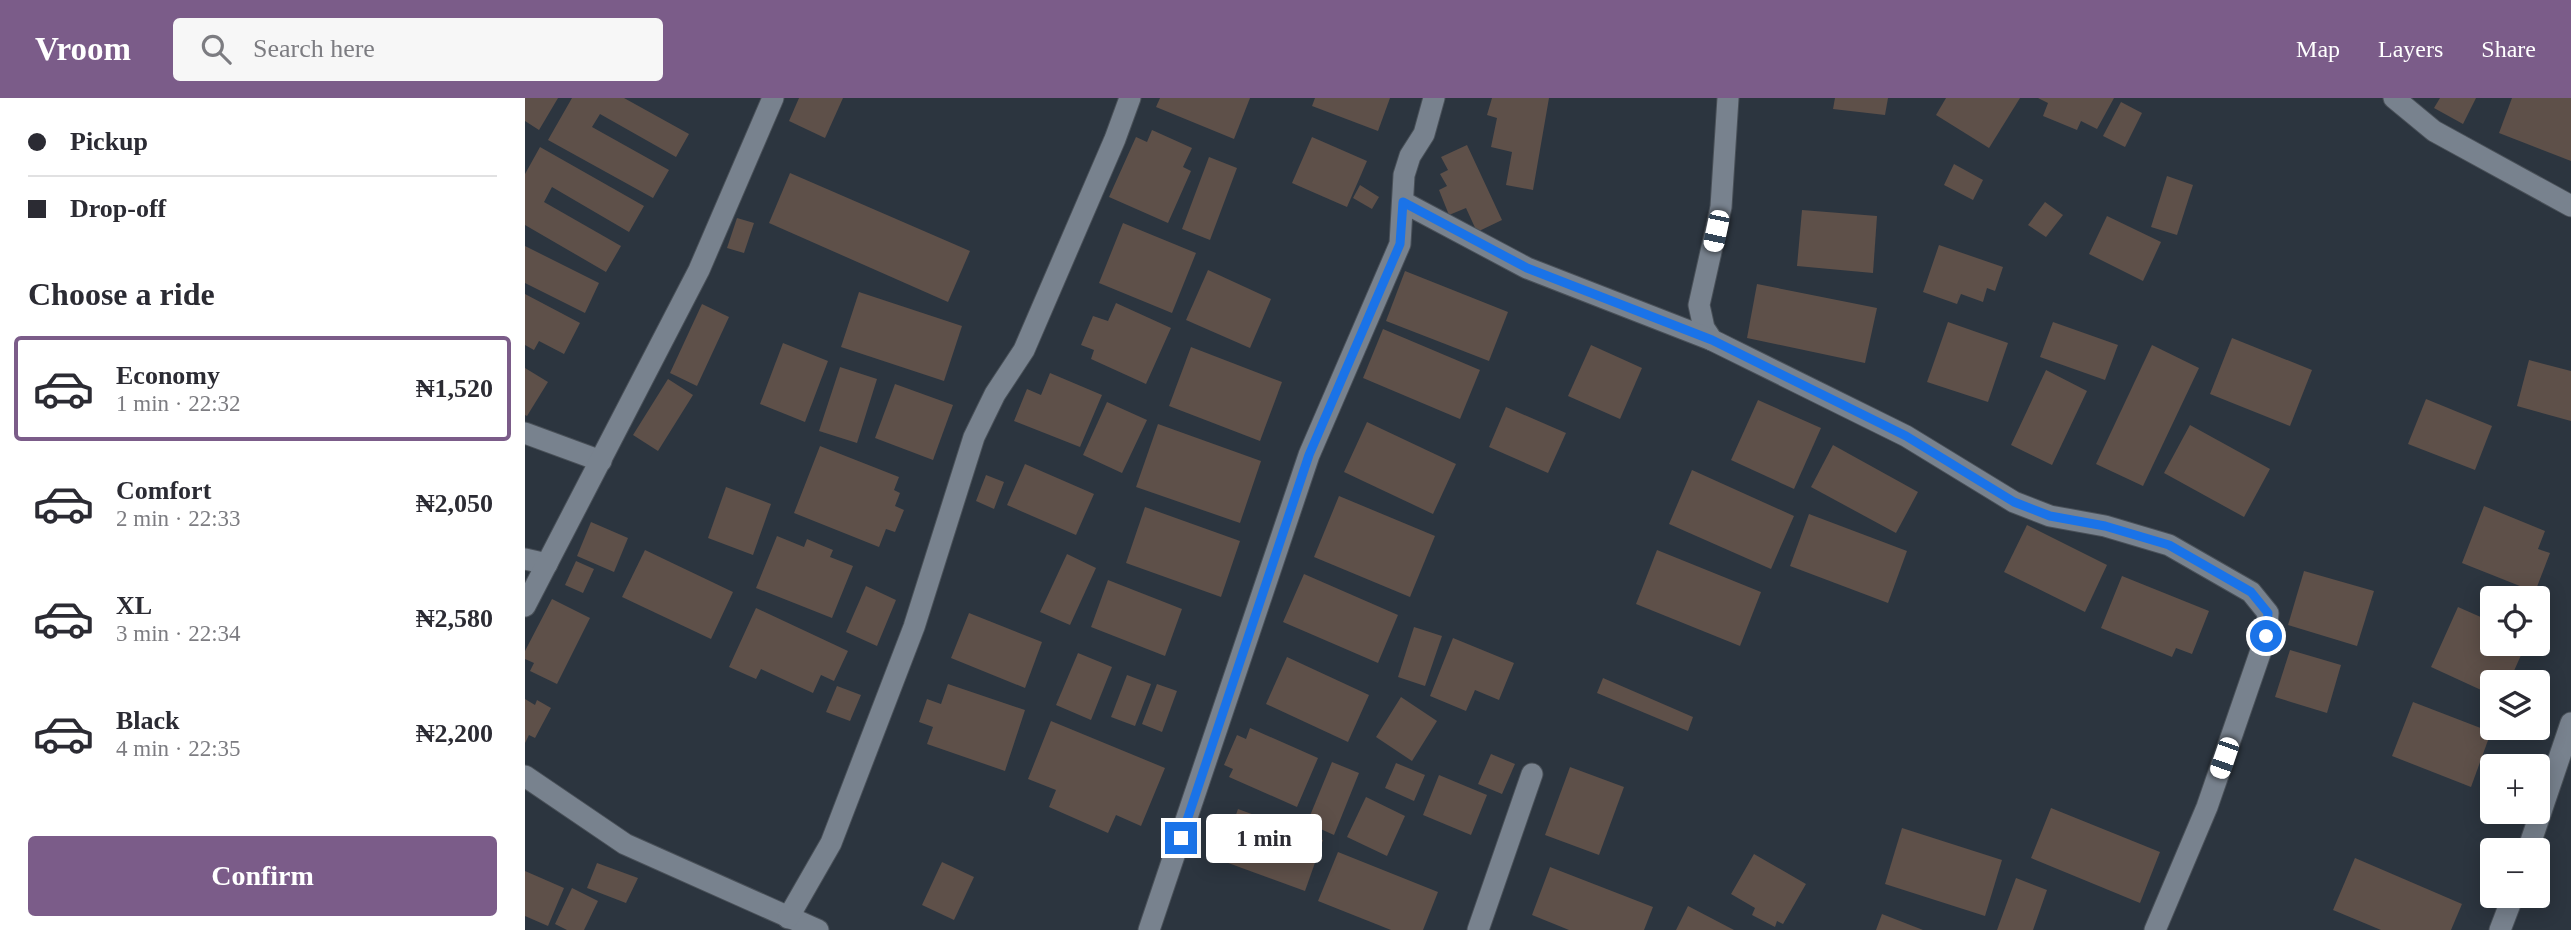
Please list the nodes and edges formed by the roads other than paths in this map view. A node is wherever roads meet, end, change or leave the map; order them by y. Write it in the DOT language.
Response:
graph roads {
  1 [pos="773,98"];
  2 [pos="1130,98"];
  3 [pos="1434,98"];
  4 [pos="1728,98"];
  5 [pos="2394,98"];
  6 [pos="1403,202"];
  7 [pos="2571,206"];
  8 [pos="1712,340"];
  9 [pos="525,433"];
  10 [pos="601,461"];
  11 [pos="525,559"];
  12 [pos="547,564"];
  13 [pos="525,606"];
  14 [pos="2571,723"];
  15 [pos="1532,774"];
  16 [pos="525,776"];
  17 [pos="2532,838"];
  18 [pos="2508,908"];
  19 [pos="804,926"];
  20 [pos="1149,930"];
  21 [pos="1478,930"];
  22 [pos="2155,930"];
  23 [pos="2500,930"];
  1 -- 10 [label="street"];
  2 -- 19 [label="street"];
  3 -- 6 [label="street"];
  4 -- 8 [label="street"];
  5 -- 7 [label="street"];
  6 -- 8 [label="street"];
  6 -- 20 [label="street"];
  8 -- 22 [label="street"];
  9 -- 10 [label="street"];
  10 -- 12 [label="street"];
  11 -- 12 [label="street"];
  12 -- 13 [label="street"];
  14 -- 17 [label="street"];
  15 -- 21 [label="street"];
  16 -- 19 [label="street"];
  18 -- 23 [label="street"];
}
